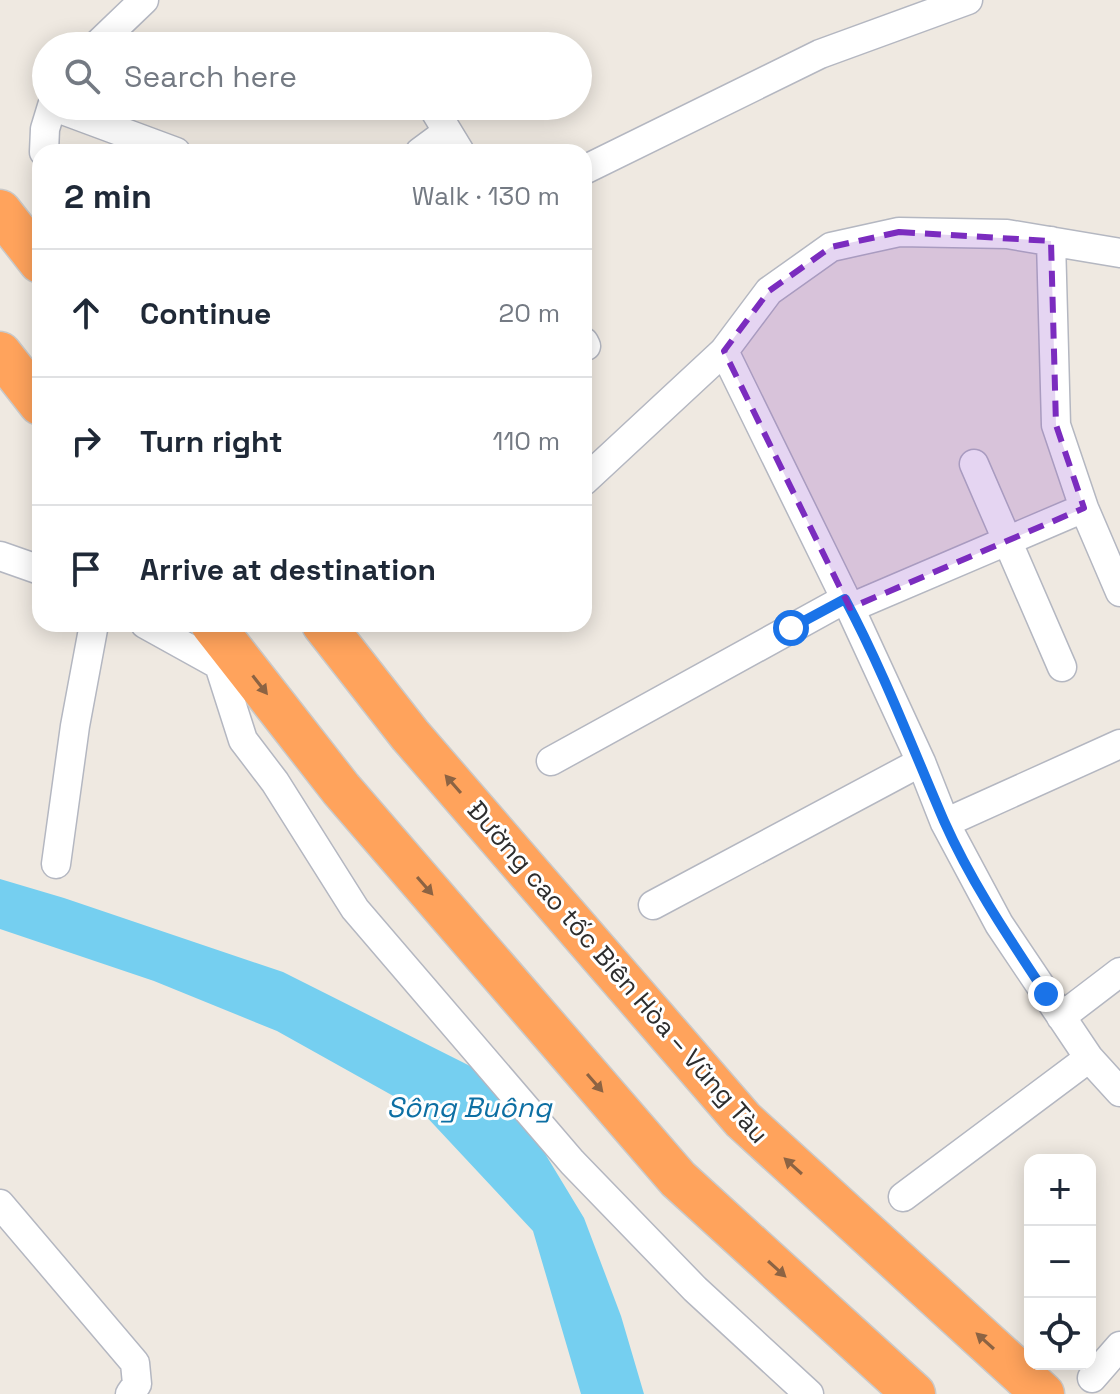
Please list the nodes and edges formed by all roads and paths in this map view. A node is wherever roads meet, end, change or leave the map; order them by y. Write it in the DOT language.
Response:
graph roads {
  1 [pos="143,0"];
  2 [pos="968,0"];
  3 [pos="110,32"];
  4 [pos="48,120"];
  5 [pos="90,120"];
  6 [pos="441,120"];
  7 [pos="454,142"];
  8 [pos="44,144"];
  9 [pos="154,144"];
  10 [pos="592,166"];
  11 [pos="0,211"];
  12 [pos="1051,241"];
  13 [pos="32,252"];
  14 [pos="1120,253"];
  15 [pos="724,351"];
  16 [pos="0,353"];
  17 [pos="32,394"];
  18 [pos="974,464"];
  19 [pos="592,474"];
  20 [pos="1084,508"];
  21 [pos="1008,542"];
  22 [pos="0,556"];
  23 [pos="32,567"];
  24 [pos="1120,592"];
  25 [pos="848,604"];
  26 [pos="93,632"];
  27 [pos="159,632"];
  28 [pos="218,632"];
  29 [pos="329,632"];
  30 [pos="1062,667"];
  31 [pos="1120,744"];
  32 [pos="551,761"];
  33 [pos="921,762"];
  34 [pos="945,823"];
  35 [pos="56,864"];
  36 [pos="653,905"];
  37 [pos="1120,972"];
  38 [pos="1061,1017"];
  39 [pos="1089,1058"];
  40 [pos="1120,1092"];
  41 [pos="903,1197"];
  42 [pos="0,1204"];
  43 [pos="1120,1346"];
  44 [pos="1092,1378"];
  45 [pos="130,1394"];
  46 [pos="809,1394"];
  47 [pos="914,1394"];
  48 [pos="1043,1394"];
  1 -- 3 [label="street"];
  2 -- 10 [label="street"];
  4 -- 8 [label="street"];
  5 -- 9 [label="street"];
  6 -- 7 [label="street"];
  11 -- 13 [label="highway"];
  12 -- 14 [label="street"];
  12 -- 15 [label="street"];
  12 -- 20 [label="street"];
  15 -- 19 [label="street"];
  15 -- 25 [label="street"];
  16 -- 17 [label="highway"];
  18 -- 21 [label="street"];
  20 -- 21 [label="street"];
  20 -- 24 [label="street"];
  21 -- 25 [label="street"];
  21 -- 30 [label="street"];
  22 -- 23 [label="street"];
  25 -- 32 [label="street"];
  25 -- 33 [label="street"];
  26 -- 35 [label="street"];
  27 -- 46 [label="street"];
  28 -- 47 [label="highway, one-way"];
  48 -- 29 [label="highway, Đường cao tốc Biên Hòa – Vũng Tàu, one-way"];
  31 -- 34 [label="street"];
  33 -- 34 [label="street"];
  33 -- 36 [label="street"];
  34 -- 38 [label="street"];
  37 -- 38 [label="street"];
  38 -- 39 [label="street"];
  39 -- 40 [label="street"];
  39 -- 41 [label="street"];
  42 -- 45 [label="street"];
  43 -- 44 [label="street"];
}
